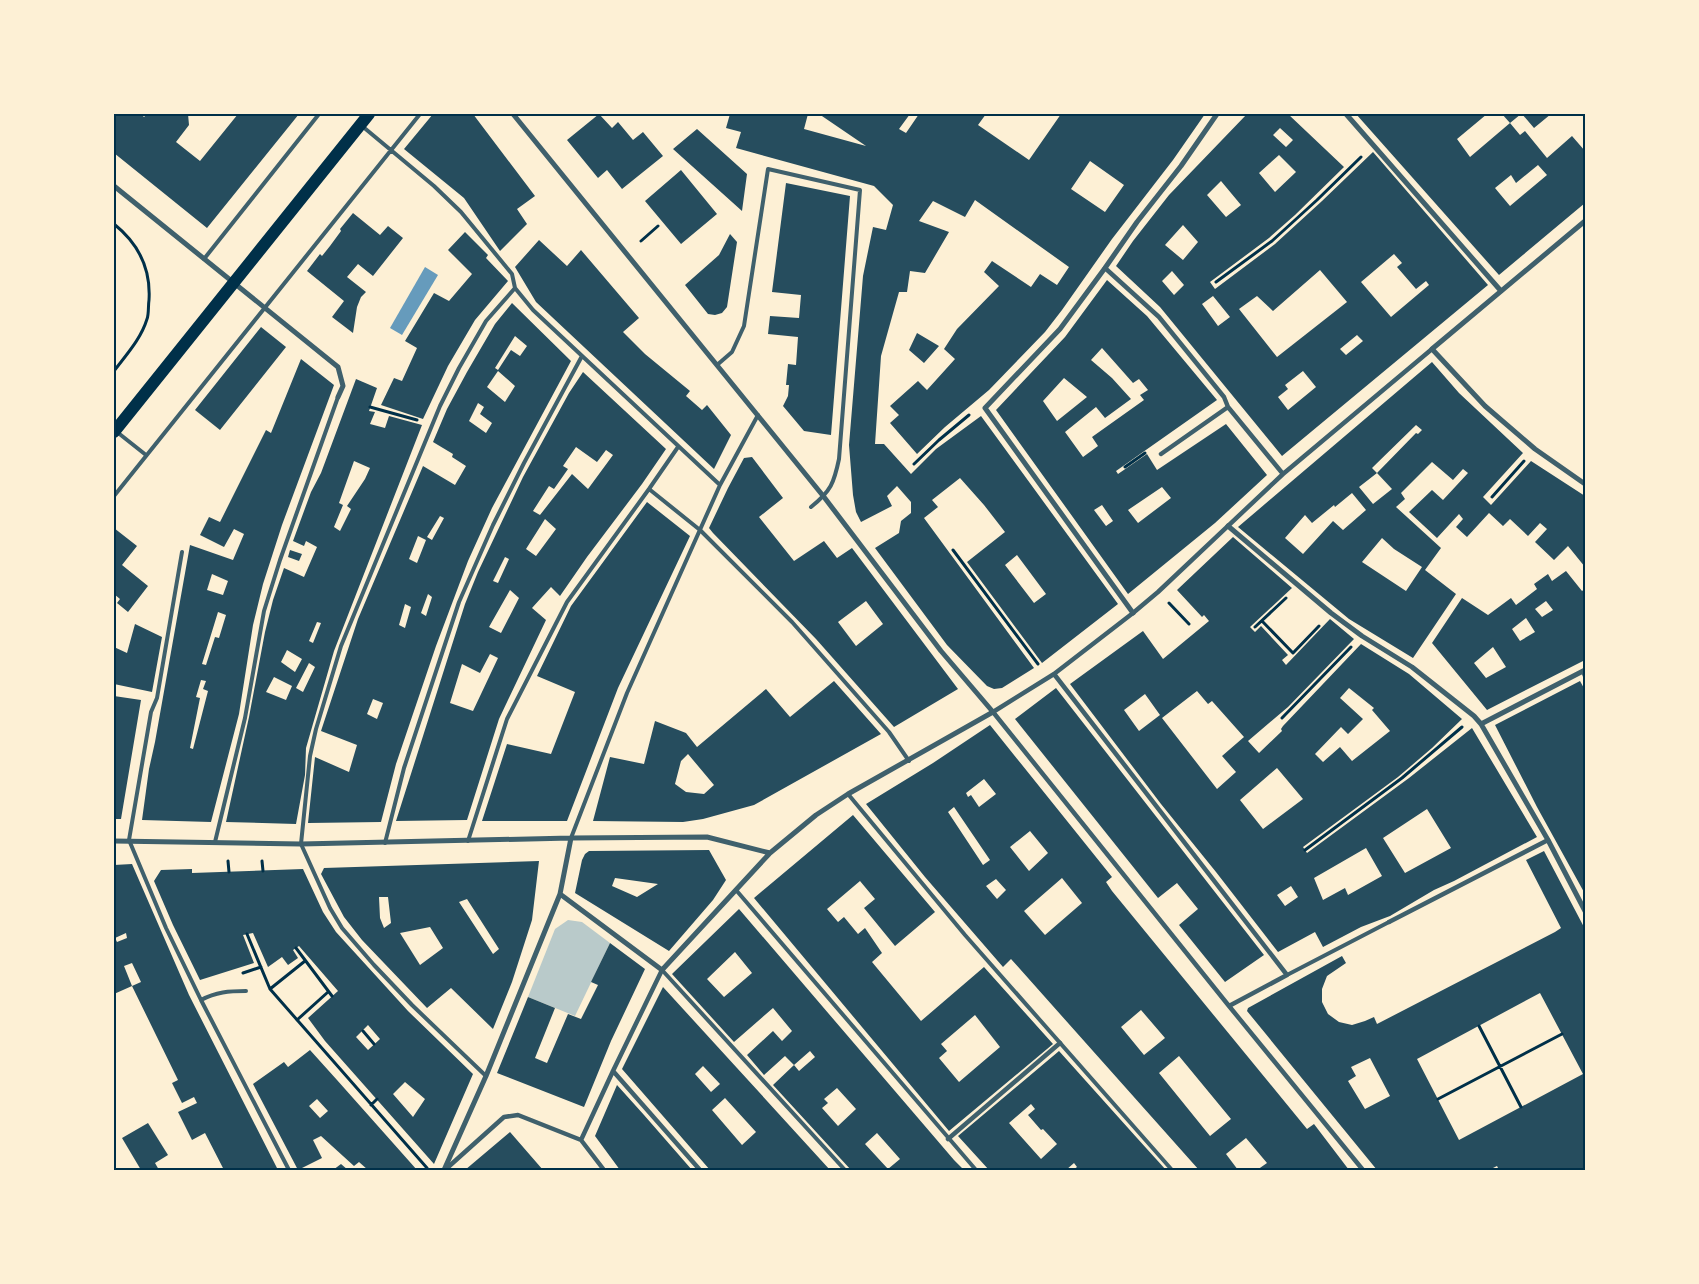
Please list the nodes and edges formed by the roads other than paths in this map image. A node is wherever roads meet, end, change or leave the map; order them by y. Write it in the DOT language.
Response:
graph roads {
  1 [pos="319,114"];
  2 [pos="369,114"];
  3 [pos="420,114"];
  4 [pos="514,114"];
  5 [pos="1218,114"];
  6 [pos="1346,114"];
  7 [pos="360,125"];
  8 [pos="391,150"];
  9 [pos="114,186"];
  10 [pos="1585,220"];
  11 [pos="204,259"];
  12 [pos="1105,268"];
  13 [pos="234,283"];
  14 [pos="515,288"];
  15 [pos="1501,291"];
  16 [pos="264,308"];
  17 [pos="1432,349"];
  18 [pos="582,356"];
  19 [pos="717,365"];
  20 [pos="338,397"];
  21 [pos="1228,407"];
  22 [pos="758,415"];
  23 [pos="114,430"];
  24 [pos="678,447"];
  25 [pos="1161,454"];
  26 [pos="146,455"];
  27 [pos="1284,474"];
  28 [pos="1585,484"];
  29 [pos="720,485"];
  30 [pos="649,489"];
  31 [pos="114,496"];
  32 [pos="824,497"];
  33 [pos="811,507"];
  34 [pos="1228,526"];
  35 [pos="700,530"];
  36 [pos="182,552"];
  37 [pos="1133,613"];
  38 [pos="1584,673"];
  39 [pos="1054,674"];
  40 [pos="993,712"];
  41 [pos="1481,724"];
  42 [pos="909,761"];
  43 [pos="848,794"];
  44 [pos="571,838"];
  45 [pos="129,840"];
  46 [pos="1548,840"];
  47 [pos="114,841"];
  48 [pos="468,841"];
  49 [pos="215,842"];
  50 [pos="384,843"];
  51 [pos="301,844"];
  52 [pos="770,853"];
  53 [pos="736,890"];
  54 [pos="560,894"];
  55 [pos="1585,911"];
  56 [pos="1389,922"];
  57 [pos="662,970"];
  58 [pos="1287,975"];
  59 [pos="246,991"];
  60 [pos="201,1000"];
  61 [pos="1229,1006"];
  62 [pos="1060,1043"];
  63 [pos="613,1071"];
  64 [pos="486,1076"];
  65 [pos="948,1139"];
  66 [pos="581,1140"];
  67 [pos="288,1170"];
  68 [pos="445,1170"];
  69 [pos="604,1170"];
  70 [pos="700,1170"];
  71 [pos="844,1170"];
  72 [pos="976,1170"];
  73 [pos="1172,1170"];
  74 [pos="1363,1170"];
  1 -- 11 [label="lane"];
  2 -- 7 [label="main road"];
  3 -- 8 [label="lane"];
  4 -- 19 [label="street"];
  5 -- 12 [label="street"];
  6 -- 15 [label="street"];
  7 -- 8 [label="lane"];
  7 -- 13 [label="main road"];
  8 -- 14 [label="lane"];
  8 -- 16 [label="lane"];
  9 -- 11 [label="street"];
  10 -- 15 [label="street"];
  11 -- 13 [label="street"];
  12 -- 21 [label="street"];
  12 -- 37 [label="street"];
  13 -- 16 [label="street"];
  13 -- 23 [label="main road"];
  14 -- 18 [label="lane"];
  14 -- 51 [label="lane"];
  15 -- 17 [label="street"];
  16 -- 20 [label="street"];
  16 -- 26 [label="lane"];
  17 -- 27 [label="street"];
  17 -- 28 [label="street"];
  18 -- 24 [label="lane"];
  18 -- 50 [label="lane"];
  19 -- 22 [label="street"];
  19 -- 32 [label="lane"];
  20 -- 49 [label="lane"];
  21 -- 25 [label="street"];
  21 -- 27 [label="street"];
  22 -- 29 [label="lane"];
  22 -- 32 [label="street"];
  23 -- 26 [label="lane"];
  24 -- 29 [label="lane"];
  24 -- 30 [label="lane"];
  26 -- 31 [label="lane"];
  27 -- 34 [label="street"];
  29 -- 35 [label="lane"];
  30 -- 35 [label="lane"];
  30 -- 48 [label="lane"];
  32 -- 33 [label="lane"];
  32 -- 40 [label="street"];
  34 -- 37 [label="street"];
  34 -- 41 [label="street"];
  35 -- 42 [label="lane"];
  35 -- 44 [label="lane"];
  36 -- 45 [label="lane"];
  37 -- 39 [label="street"];
  38 -- 41 [label="street"];
  39 -- 40 [label="street"];
  39 -- 58 [label="street"];
  40 -- 42 [label="street"];
  40 -- 61 [label="street"];
  41 -- 46 [label="street"];
  42 -- 43 [label="street"];
  43 -- 52 [label="street"];
  43 -- 62 [label="lane"];
  44 -- 48 [label="street"];
  44 -- 52 [label="street"];
  44 -- 54 [label="street"];
  45 -- 47 [label="street"];
  45 -- 49 [label="street"];
  45 -- 60 [label="lane"];
  46 -- 55 [label="street"];
  46 -- 56 [label="street"];
  48 -- 50 [label="street"];
  49 -- 51 [label="street"];
  50 -- 51 [label="street"];
  51 -- 64 [label="lane"];
  52 -- 53 [label="street"];
  53 -- 57 [label="street"];
  53 -- 65 [label="lane"];
  54 -- 57 [label="street"];
  54 -- 64 [label="street"];
  56 -- 58 [label="lane"];
  57 -- 63 [label="street"];
  57 -- 71 [label="lane"];
  58 -- 61 [label="street"];
  59 -- 60 [label="lane"];
  60 -- 67 [label="lane"];
  61 -- 74 [label="street"];
  62 -- 65 [label="street"];
  62 -- 73 [label="lane"];
  63 -- 66 [label="street"];
  63 -- 70 [label="street"];
  64 -- 68 [label="street"];
  65 -- 72 [label="lane"];
  66 -- 68 [label="street"];
  66 -- 69 [label="street"];
}
